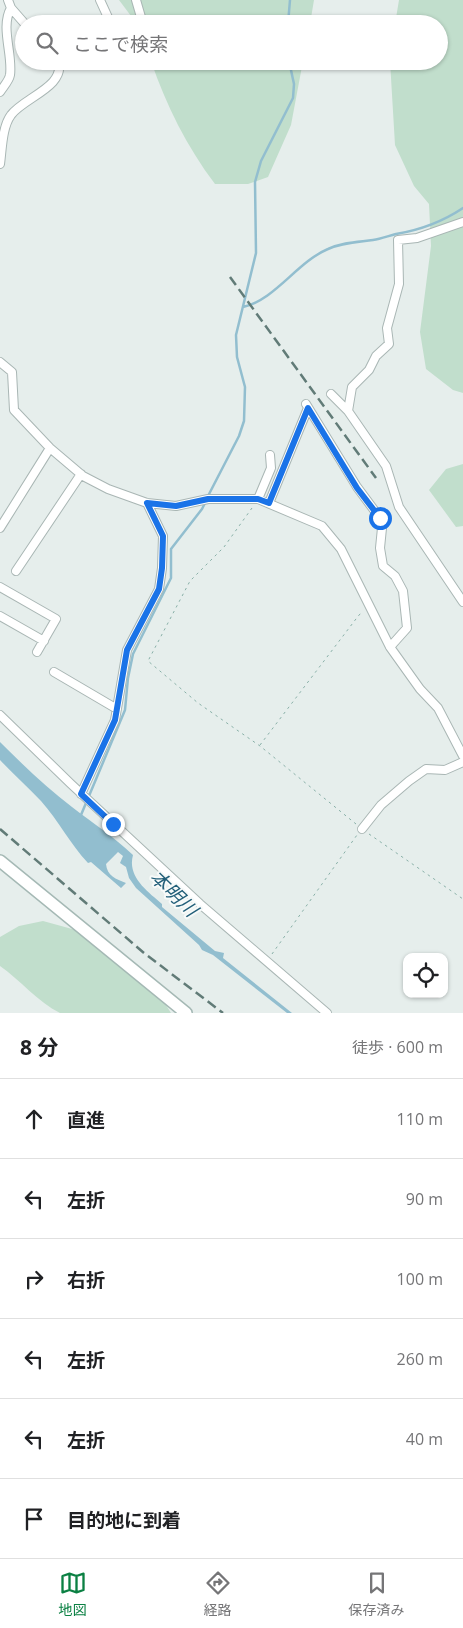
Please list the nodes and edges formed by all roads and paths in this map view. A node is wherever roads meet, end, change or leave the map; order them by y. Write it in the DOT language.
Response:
graph roads {
  1 [pos="100,0"];
  2 [pos="136,0"];
  3 [pos="9,4"];
  4 [pos="18,15"];
  5 [pos="107,15"];
  6 [pos="140,15"];
  7 [pos="60,70"];
  8 [pos="0,92"];
  9 [pos="0,164"];
  10 [pos="463,222"];
  11 [pos="0,362"];
  12 [pos="331,394"];
  13 [pos="348,410"];
  14 [pos="50,448"];
  15 [pos="270,455"];
  16 [pos="81,474"];
  17 [pos="258,499"];
  18 [pos="147,503"];
  19 [pos="269,503"];
  20 [pos="0,528"];
  21 [pos="16,571"];
  22 [pos="0,587"];
  23 [pos="463,602"];
  24 [pos="371,607"];
  25 [pos="0,616"];
  26 [pos="44,641"];
  27 [pos="390,647"];
  28 [pos="37,652"];
  29 [pos="54,672"];
  30 [pos="117,709"];
  31 [pos="0,715"];
  32 [pos="260,746"];
  33 [pos="463,756"];
  34 [pos="463,762"];
  35 [pos="82,795"];
  36 [pos="362,829"];
  37 [pos="0,861"];
  38 [pos="463,899"];
  39 [pos="266,962"];
  40 [pos="186,1013"];
  41 [pos="327,1013"];
  1 -- 5 [label="street"];
  2 -- 6 [label="street"];
  3 -- 4 [label="street"];
  3 -- 8 [label="street"];
  7 -- 9 [label="street"];
  10 -- 13 [label="street"];
  11 -- 14 [label="street"];
  12 -- 13 [label="street"];
  13 -- 23 [label="street"];
  14 -- 16 [label="street"];
  14 -- 20 [label="street"];
  15 -- 17 [label="street"];
  16 -- 18 [label="street"];
  16 -- 21 [label="street"];
  17 -- 18 [label="street"];
  17 -- 19 [label="street"];
  17 -- 32 [label="path"];
  18 -- 30 [label="street"];
  19 -- 24 [label="street"];
  19 -- 27 [label="street"];
  22 -- 26 [label="street"];
  24 -- 27 [label="street"];
  24 -- 32 [label="path"];
  25 -- 26 [label="street"];
  26 -- 28 [label="street"];
  27 -- 33 [label="street"];
  29 -- 30 [label="street"];
  30 -- 35 [label="street"];
  31 -- 35 [label="street"];
  32 -- 36 [label="path"];
  34 -- 36 [label="street"];
  35 -- 39 [label="street"];
  36 -- 38 [label="path"];
  36 -- 39 [label="path"];
  37 -- 40 [label="street"];
  39 -- 41 [label="street"];
}
